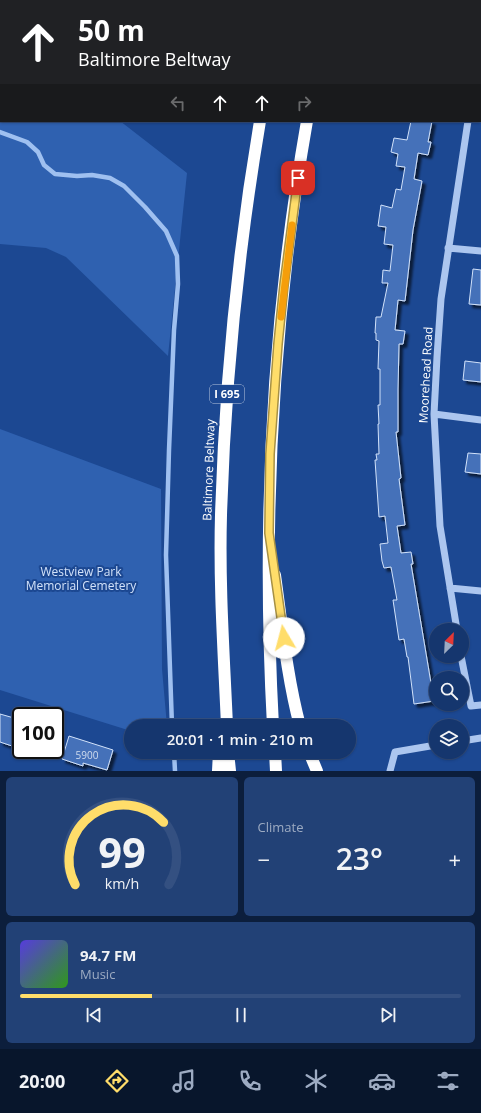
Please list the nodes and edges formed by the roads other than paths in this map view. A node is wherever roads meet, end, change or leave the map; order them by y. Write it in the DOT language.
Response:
graph roads {
  1 [pos="260,122"];
  2 [pos="307,122"];
  3 [pos="468,122"];
  4 [pos="448,248"];
  5 [pos="481,251"];
  6 [pos="434,414"];
  7 [pos="481,420"];
  8 [pos="269,533"];
  9 [pos="450,588"];
  10 [pos="481,591"];
  11 [pos="455,623"];
  12 [pos="462,663"];
  13 [pos="224,669"];
  14 [pos="481,705"];
  15 [pos="221,719"];
  16 [pos="227,719"];
  17 [pos="273,719"];
  18 [pos="298,719"];
  19 [pos="481,738"];
  20 [pos="469,740"];
  21 [pos="429,747"];
  22 [pos="219,759"];
  23 [pos="229,759"];
  24 [pos="275,759"];
  25 [pos="312,759"];
  26 [pos="218,771"];
  27 [pos="230,771"];
  28 [pos="276,771"];
  29 [pos="317,771"];
  30 [pos="390,771"];
  1 -- 13 [label="highway, Baltimore Beltway / I 695"];
  2 -- 8 [label="highway"];
  3 -- 4 [label="street, Moorehead Road"];
  4 -- 5 [label="street"];
  4 -- 6 [label="street, Moorehead Road"];
  6 -- 7 [label="street"];
  6 -- 9 [label="street, Moorehead Road"];
  8 -- 17 [label="highway"];
  8 -- 18 [label="highway"];
  9 -- 10 [label="street"];
  9 -- 11 [label="street, Moorehead Road"];
  12 -- 14 [label="street"];
  13 -- 15 [label="highway"];
  13 -- 16 [label="highway, Baltimore Beltway / I 695"];
  19 -- 20 [label="street"];
  21 -- 30 [label="street"];
  22 -- 26 [label="highway"];
  23 -- 27 [label="highway"];
  24 -- 28 [label="highway"];
  25 -- 29 [label="highway"];
}
